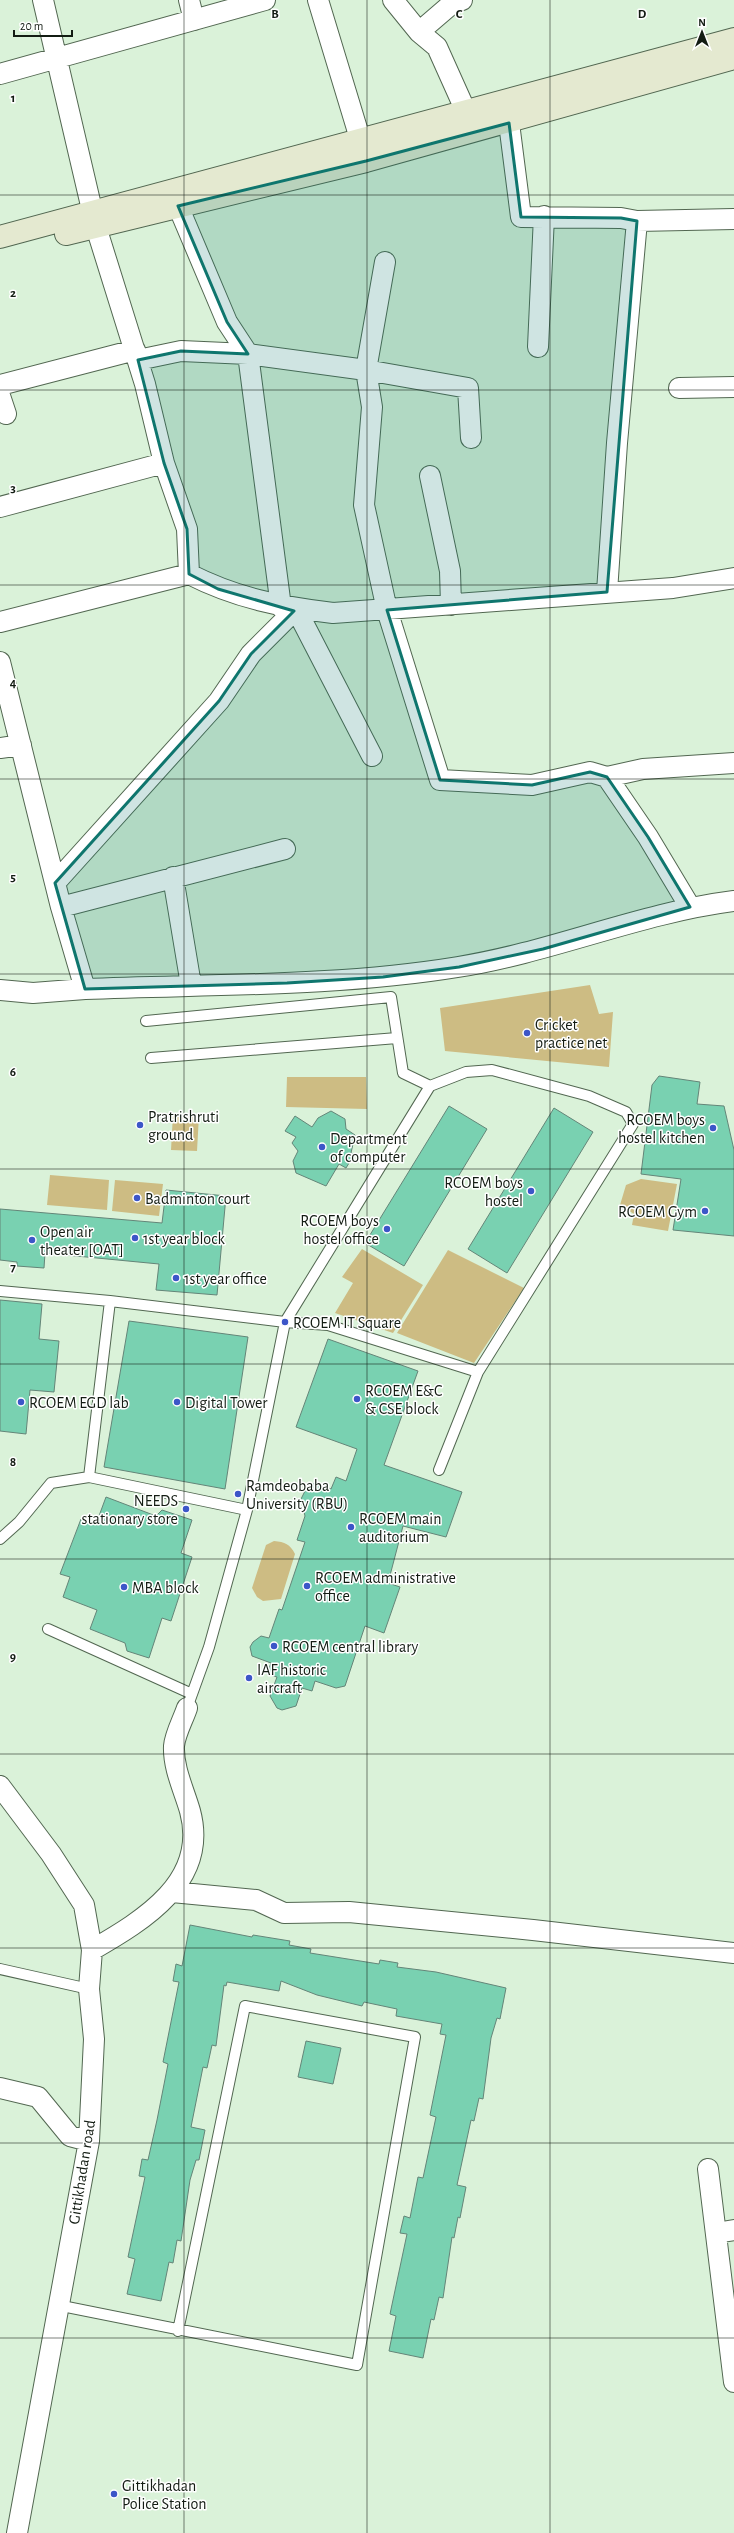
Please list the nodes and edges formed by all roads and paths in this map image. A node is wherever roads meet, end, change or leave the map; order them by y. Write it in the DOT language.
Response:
graph roads {
  1 [pos="43,0"];
  2 [pos="189,0"];
  3 [pos="265,0"];
  4 [pos="318,0"];
  5 [pos="393,0"];
  6 [pos="462,0"];
  7 [pos="194,20"];
  8 [pos="419,32"];
  9 [pos="734,39"];
  10 [pos="734,58"];
  11 [pos="58,59"];
  12 [pos="0,74"];
  13 [pos="467,113"];
  14 [pos="508,122"];
  15 [pos="476,132"];
  16 [pos="360,139"];
  17 [pos="366,161"];
  18 [pos="178,206"];
  19 [pos="544,216"];
  20 [pos="95,219"];
  21 [pos="734,219"];
  22 [pos="637,221"];
  23 [pos="0,237"];
  24 [pos="0,250"];
  25 [pos="385,262"];
  26 [pos="538,347"];
  27 [pos="248,354"];
  28 [pos="137,355"];
  29 [pos="0,385"];
  30 [pos="734,387"];
  31 [pos="679,388"];
  32 [pos="369,389"];
  33 [pos="471,438"];
  34 [pos="164,462"];
  35 [pos="430,476"];
  36 [pos="0,507"];
  37 [pos="189,574"];
  38 [pos="734,578"];
  39 [pos="607,592"];
  40 [pos="451,605"];
  41 [pos="289,608"];
  42 [pos="387,610"];
  43 [pos="0,622"];
  44 [pos="0,662"];
  45 [pos="21,745"];
  46 [pos="0,748"];
  47 [pos="372,756"];
  48 [pos="734,763"];
  49 [pos="607,777"];
  50 [pos="285,848"];
  51 [pos="173,877"];
  52 [pos="55,883"];
  53 [pos="734,901"];
  54 [pos="61,907"];
  55 [pos="690,907"];
  56 [pos="190,985"];
  57 [pos="85,989"];
  58 [pos="0,990"];
  59 [pos="146,1021"];
  60 [pos="397,1038"];
  61 [pos="151,1058"];
  62 [pos="430,1086"];
  63 [pos="0,1291"];
  64 [pos="110,1301"];
  65 [pos="285,1322"];
  66 [pos="478,1372"];
  67 [pos="439,1470"];
  68 [pos="89,1477"];
  69 [pos="247,1510"];
  70 [pos="0,1539"];
  71 [pos="48,1629"];
  72 [pos="189,1701"];
  73 [pos="0,1786"];
  74 [pos="172,1892"];
  75 [pos="92,1950"];
  76 [pos="734,1953"];
  77 [pos="0,1969"];
  78 [pos="89,1989"];
  79 [pos="0,2088"];
  80 [pos="89,2141"];
  81 [pos="708,2169"];
  82 [pos="725,2231"];
  83 [pos="57,2305"];
  84 [pos="178,2331"];
  85 [pos="734,2382"];
  86 [pos="17,2533"];
  1 -- 11 [label="street"];
  2 -- 7 [label="street"];
  3 -- 7 [label="street"];
  4 -- 16 [label="street"];
  5 -- 8 [label="street"];
  6 -- 8 [label="street"];
  7 -- 11 [label="street"];
  8 -- 13 [label="street"];
  9 -- 13 [label="street"];
  10 -- 14 [label="street"];
  11 -- 12 [label="street"];
  11 -- 20 [label="street"];
  13 -- 15 [label="street"];
  13 -- 16 [label="street"];
  14 -- 15 [label="street"];
  14 -- 19 [label="street"];
  15 -- 17 [label="street"];
  16 -- 17 [label="street"];
  16 -- 20 [label="street"];
  17 -- 18 [label="street"];
  18 -- 20 [label="street"];
  18 -- 27 [label="street"];
  19 -- 22 [label="street"];
  19 -- 26 [label="street"];
  20 -- 23 [label="street"];
  20 -- 24 [label="street"];
  20 -- 28 [label="street"];
  21 -- 22 [label="street"];
  22 -- 39 [label="street"];
  25 -- 32 [label="street"];
  27 -- 28 [label="street"];
  27 -- 32 [label="street"];
  27 -- 41 [label="street"];
  28 -- 29 [label="street"];
  28 -- 34 [label="street"];
  30 -- 31 [label="street"];
  32 -- 33 [label="street"];
  32 -- 42 [label="street"];
  34 -- 36 [label="street"];
  34 -- 37 [label="street"];
  35 -- 40 [label="street"];
  37 -- 41 [label="street"];
  37 -- 43 [label="street"];
  38 -- 39 [label="street"];
  39 -- 40 [label="street"];
  40 -- 42 [label="street"];
  41 -- 42 [label="street"];
  41 -- 47 [label="street"];
  41 -- 52 [label="street"];
  42 -- 49 [label="street"];
  44 -- 45 [label="street"];
  45 -- 46 [label="street"];
  45 -- 52 [label="street"];
  48 -- 49 [label="street"];
  49 -- 55 [label="street"];
  50 -- 51 [label="street"];
  51 -- 54 [label="street"];
  51 -- 56 [label="street"];
  52 -- 54 [label="street"];
  53 -- 55 [label="street"];
  54 -- 57 [label="street"];
  55 -- 56 [label="street"];
  56 -- 57 [label="street"];
  57 -- 58 [label="street"];
  59 -- 60 [label="lane"];
  60 -- 61 [label="lane"];
  60 -- 62 [label="lane"];
  62 -- 65 [label="lane"];
  62 -- 66 [label="lane"];
  63 -- 64 [label="lane"];
  64 -- 65 [label="lane"];
  64 -- 68 [label="lane"];
  65 -- 66 [label="lane"];
  65 -- 69 [label="lane"];
  66 -- 67 [label="lane"];
  68 -- 69 [label="lane"];
  68 -- 70 [label="lane"];
  69 -- 72 [label="lane"];
  71 -- 72 [label="lane"];
  72 -- 74 [label="street"];
  73 -- 75 [label="street, Gittikhadan road"];
  74 -- 75 [label="street"];
  74 -- 76 [label="street"];
  75 -- 78 [label="street, Gittikhadan road"];
  77 -- 78 [label="lane"];
  78 -- 80 [label="street, Gittikhadan road"];
  79 -- 80 [label="street"];
  80 -- 83 [label="street, Gittikhadan road"];
  81 -- 82 [label="street"];
  82 -- 85 [label="street"];
  83 -- 84 [label="lane"];
  83 -- 86 [label="street, Gittikhadan road"];
  84 -- 84 [label="lane"];
}
